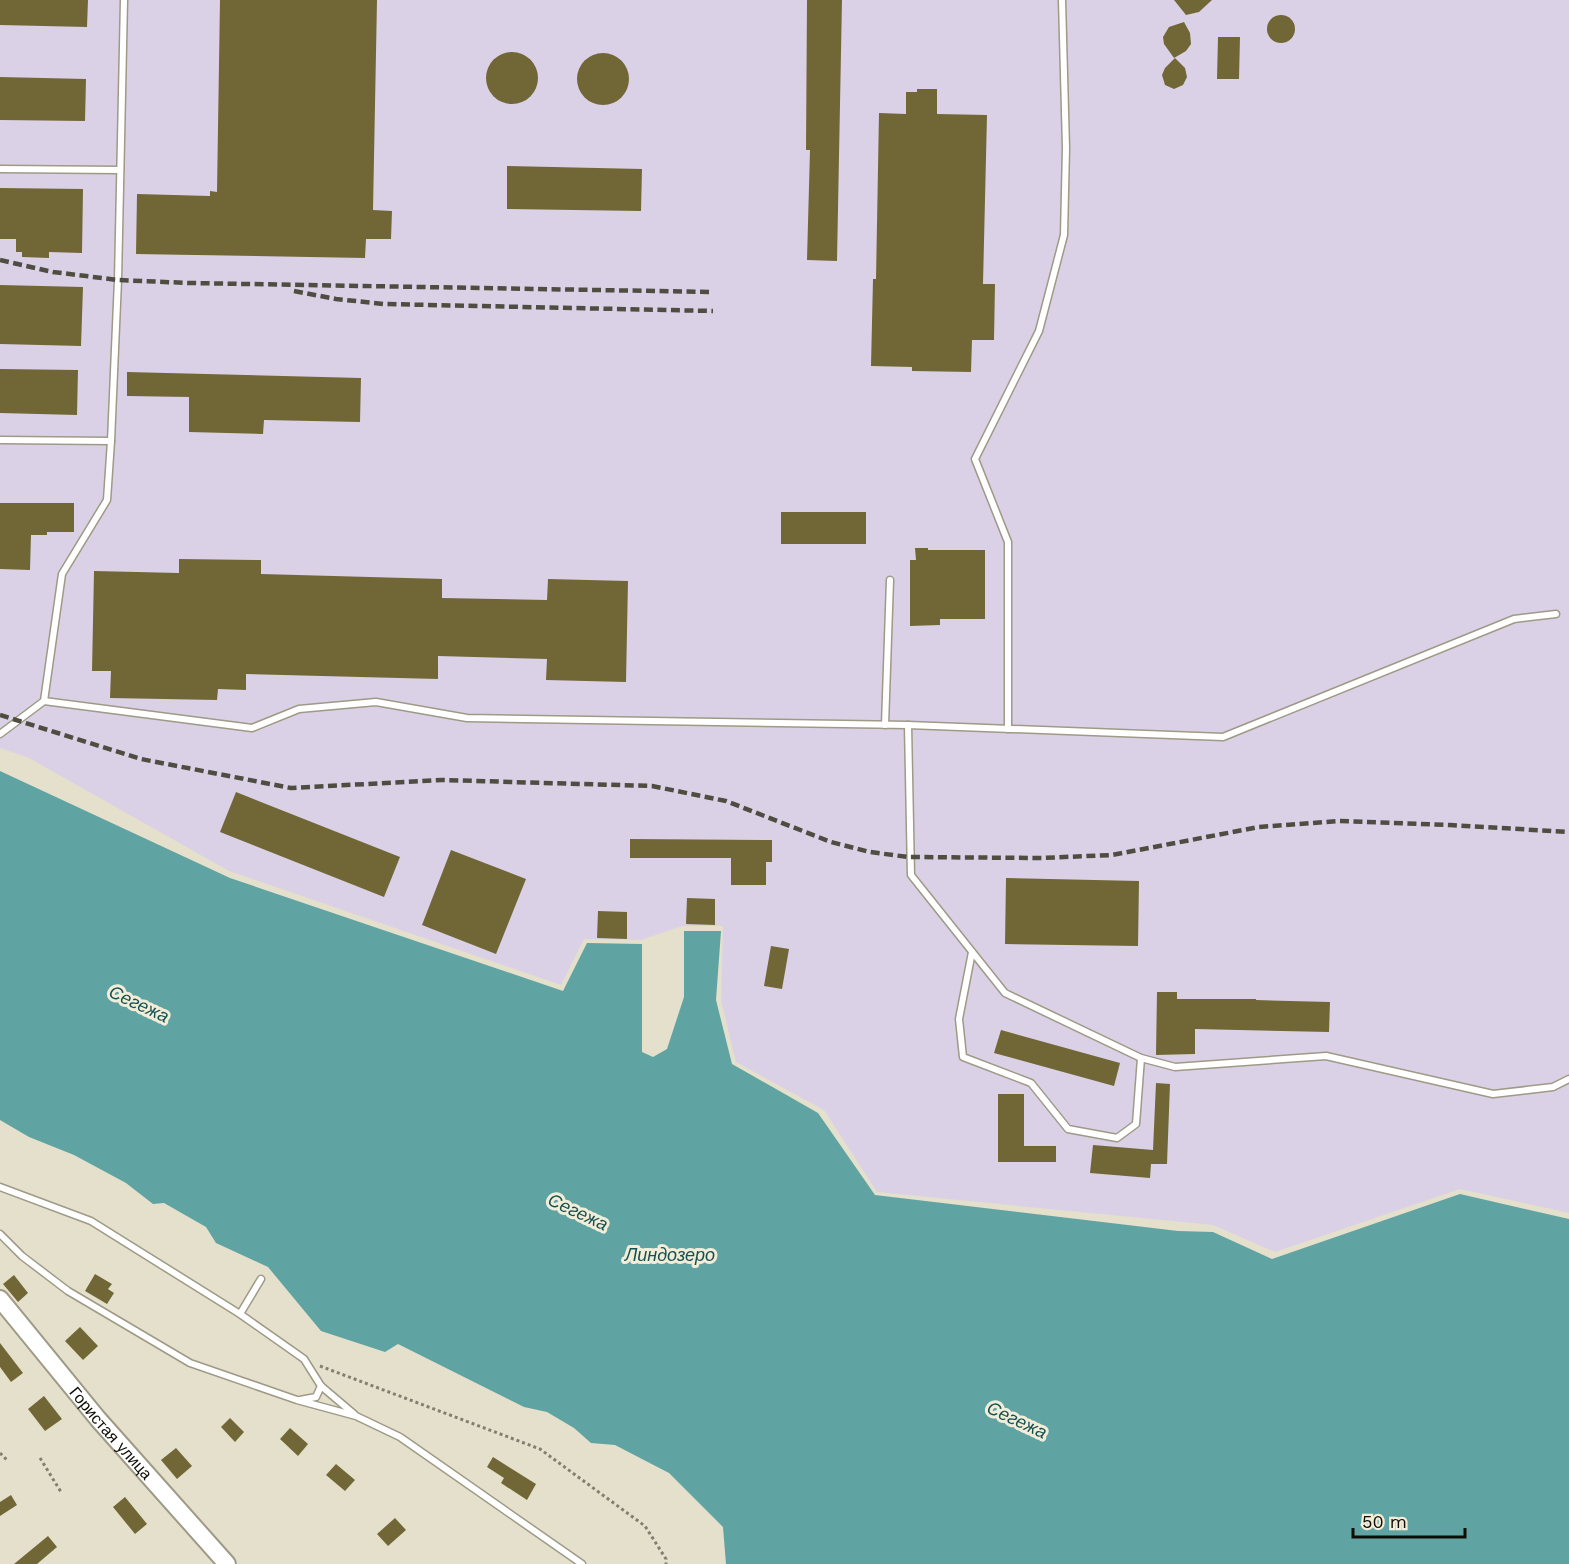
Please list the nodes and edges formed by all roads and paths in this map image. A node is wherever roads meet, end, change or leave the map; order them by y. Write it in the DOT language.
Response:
graph roads {
  1 [pos="124,0"];
  2 [pos="1062,0"];
  3 [pos="0,169"];
  4 [pos="120,171"];
  5 [pos="0,440"];
  6 [pos="111,441"];
  7 [pos="890,580"];
  8 [pos="1556,614"];
  9 [pos="44,701"];
  10 [pos="885,725"];
  11 [pos="908,725"];
  12 [pos="1008,729"];
  13 [pos="1,732"];
  14 [pos="972,952"];
  15 [pos="1141,1058"];
  16 [pos="1569,1079"];
  17 [pos="0,1187"];
  18 [pos="0,1234"];
  19 [pos="261,1279"];
  20 [pos="0,1299"];
  21 [pos="240,1314"];
  22 [pos="304,1359"];
  23 [pos="321,1386"];
  24 [pos="297,1400"];
  25 [pos="357,1416"];
  26 [pos="0,1453"];
  27 [pos="40,1458"];
  28 [pos="8,1461"];
  29 [pos="61,1492"];
  30 [pos="227,1564"];
  31 [pos="582,1564"];
  32 [pos="666,1564"];
  1 -- 4 [label="lane"];
  2 -- 12 [label="lane"];
  3 -- 4 [label="lane"];
  4 -- 6 [label="lane"];
  5 -- 6 [label="lane"];
  6 -- 9 [label="lane"];
  7 -- 10 [label="lane"];
  8 -- 12 [label="lane"];
  9 -- 10 [label="lane"];
  9 -- 13 [label="lane"];
  10 -- 11 [label="lane"];
  11 -- 12 [label="lane"];
  11 -- 14 [label="lane"];
  14 -- 15 [label="lane"];
  14 -- 15 [label="lane"];
  15 -- 16 [label="lane"];
  17 -- 21 [label="lane"];
  18 -- 24 [label="lane"];
  19 -- 21 [label="lane"];
  20 -- 30 [label="street, Гористая улица"];
  21 -- 22 [label="lane"];
  22 -- 23 [label="lane"];
  22 -- 32 [label="path"];
  23 -- 24 [label="lane"];
  23 -- 25 [label="lane"];
  24 -- 25 [label="lane"];
  25 -- 31 [label="lane"];
  26 -- 28 [label="path"];
  27 -- 29 [label="path"];
}
